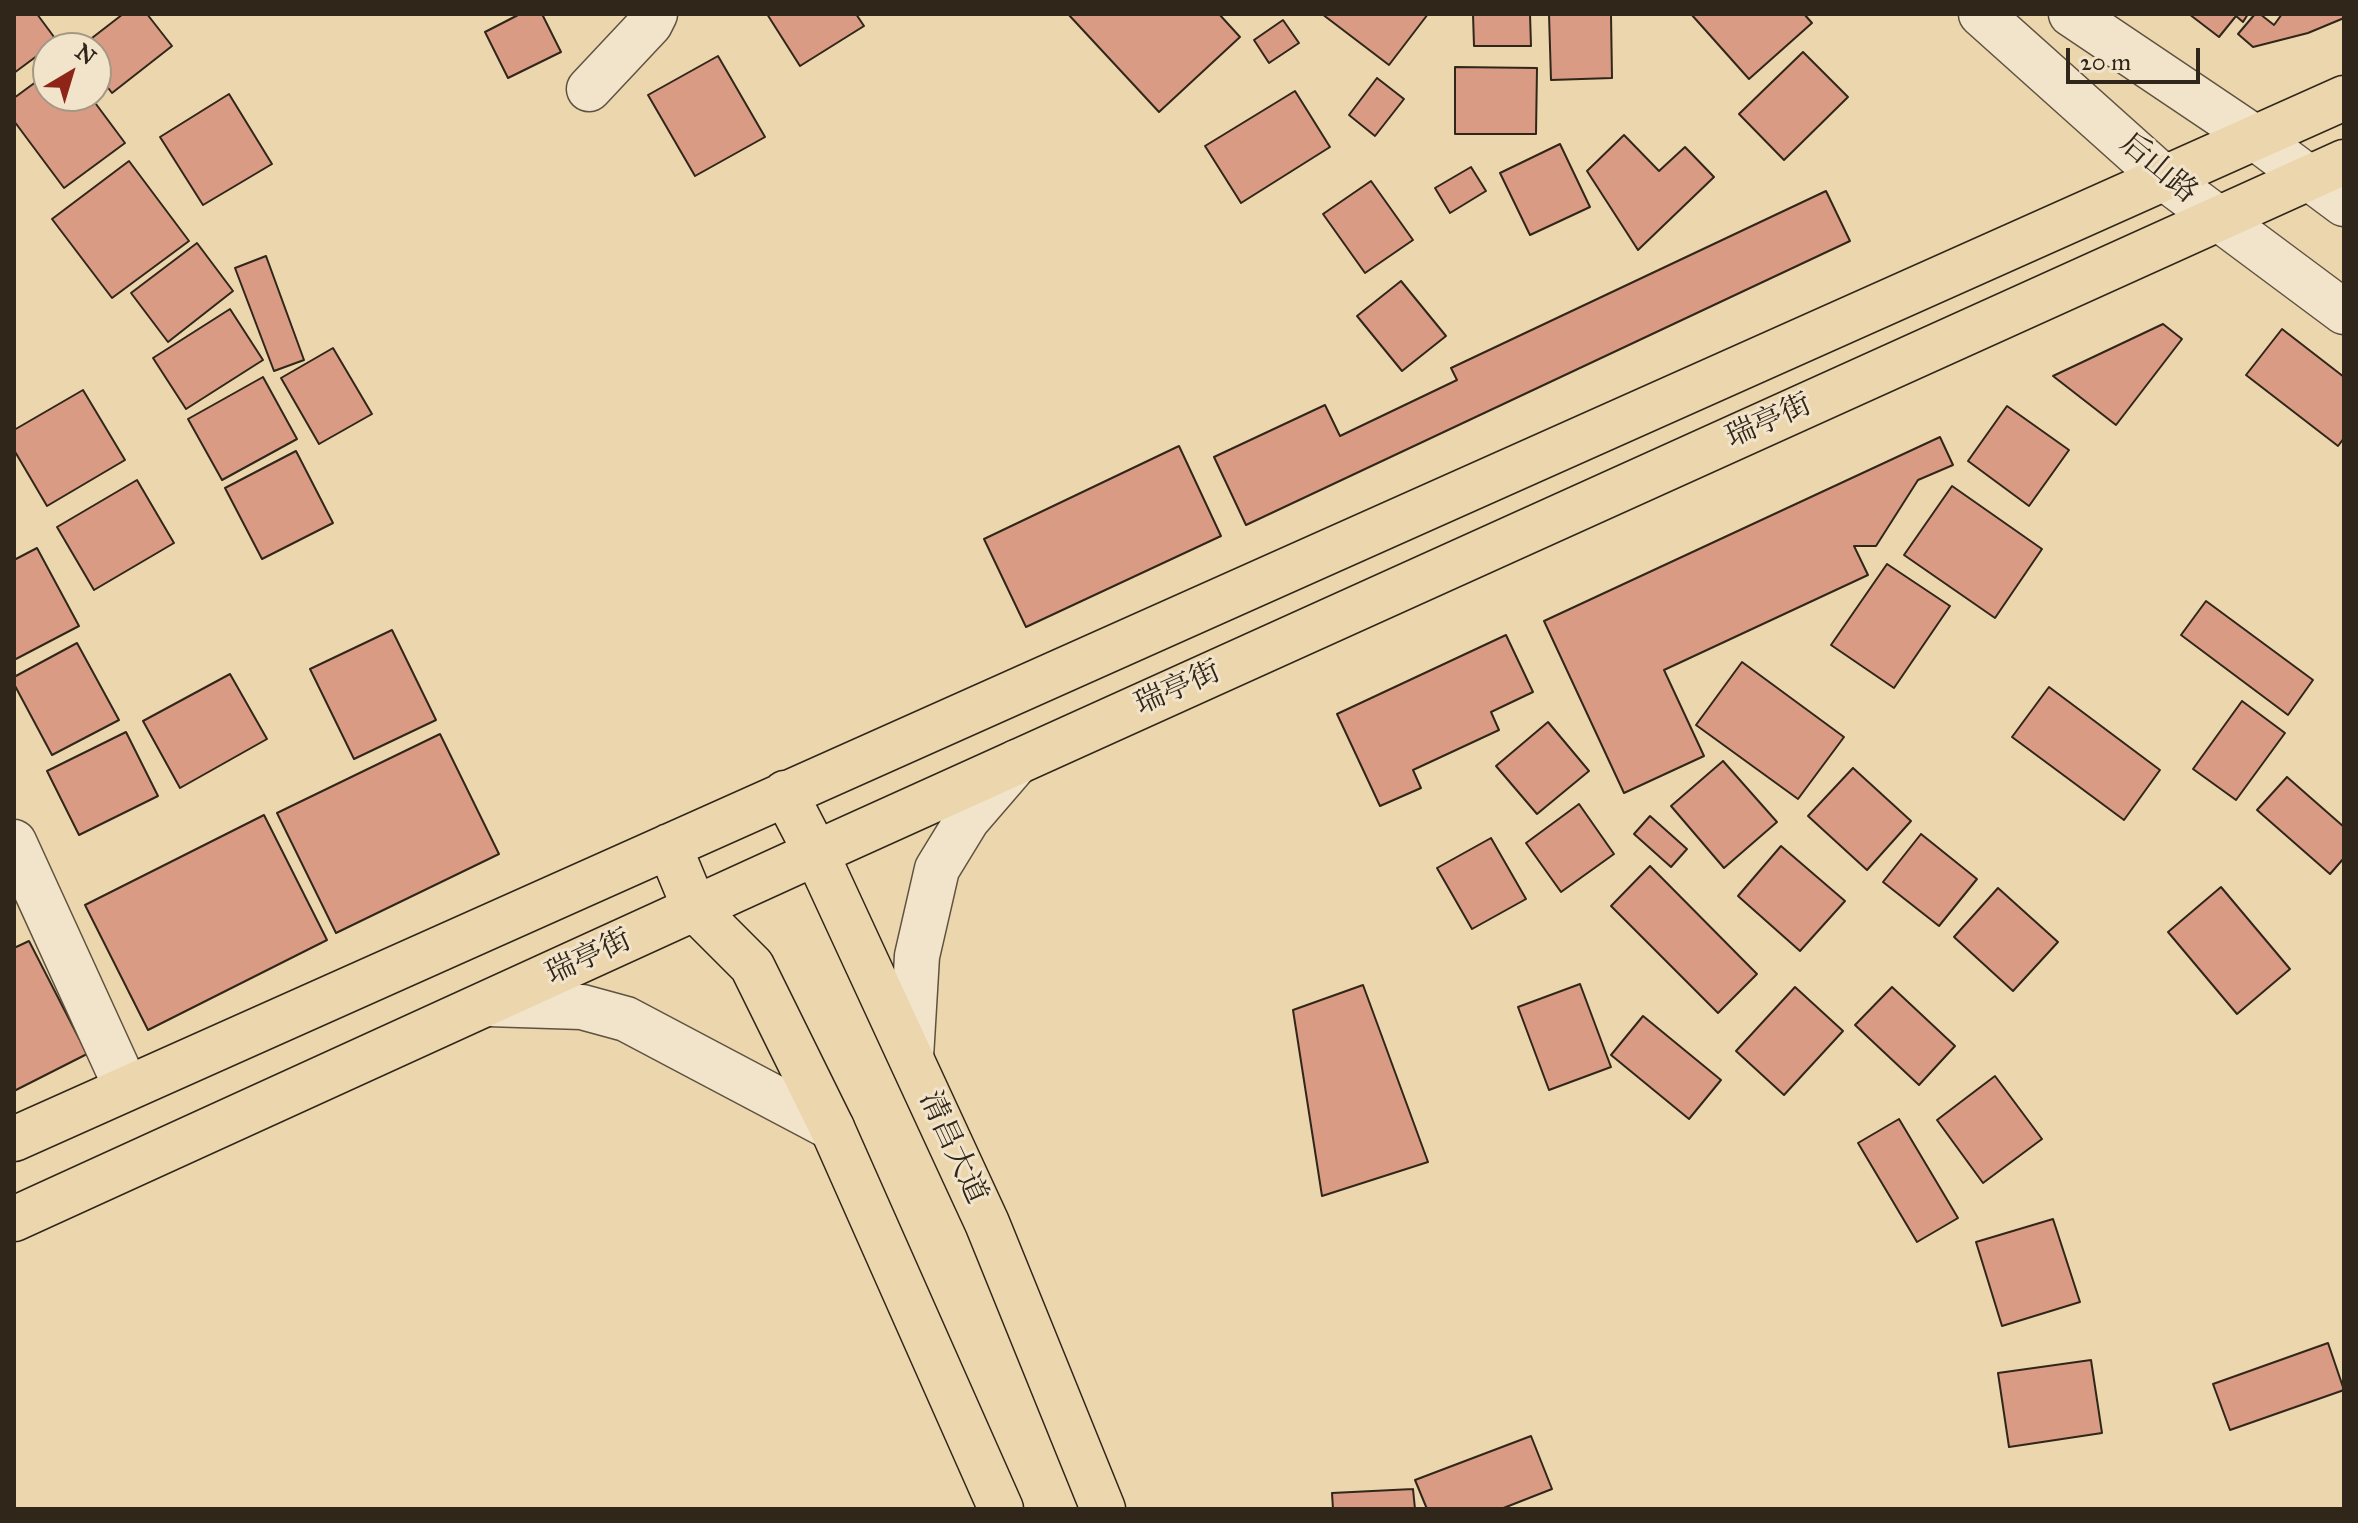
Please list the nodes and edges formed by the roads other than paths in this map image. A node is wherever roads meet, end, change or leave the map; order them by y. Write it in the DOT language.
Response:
graph roads {
  1 [pos="655,14"];
  2 [pos="1981,14"];
  3 [pos="2071,14"];
  4 [pos="589,89"];
  5 [pos="2344,98"];
  6 [pos="2254,137"];
  7 [pos="2326,170"];
  8 [pos="2164,178"];
  9 [pos="2344,204"];
  10 [pos="2218,218"];
  11 [pos="2344,312"];
  12 [pos="1017,762"];
  13 [pos="785,793"];
  14 [pos="14,842"];
  15 [pos="669,846"];
  16 [pos="816,853"];
  17 [pos="695,909"];
  18 [pos="488,1004"];
  19 [pos="911,1057"];
  20 [pos="126,1087"];
  21 [pos="832,1128"];
  22 [pos="14,1139"];
  23 [pos="14,1219"];
  24 [pos="1001,1509"];
  25 [pos="1103,1509"];
  1 -- 4 [label="street"];
  2 -- 8 [label="street, 后山路"];
  3 -- 6 [label="street"];
  5 -- 6 [label="main road"];
  6 -- 7 [label="street"];
  6 -- 8 [label="main road"];
  7 -- 9 [label="street"];
  7 -- 10 [label="main road, 瑞亭街"];
  8 -- 10 [label="street, 后山路"];
  8 -- 13 [label="main road"];
  10 -- 11 [label="street, 后山路"];
  10 -- 12 [label="main road, 瑞亭街"];
  12 -- 16 [label="main road, 瑞亭街"];
  12 -- 19 [label="street"];
  13 -- 15 [label="main road"];
  13 -- 16 [label="main road, 清昌大道"];
  14 -- 20 [label="street"];
  15 -- 17 [label="main road"];
  15 -- 20 [label="main road"];
  16 -- 17 [label="main road, 瑞亭街"];
  16 -- 19 [label="main road, 清昌大道"];
  17 -- 18 [label="main road, 瑞亭街"];
  17 -- 21 [label="main road"];
  18 -- 21 [label="street"];
  18 -- 23 [label="main road, 瑞亭街"];
  19 -- 25 [label="main road, 清昌大道"];
  20 -- 22 [label="main road"];
  21 -- 24 [label="main road"];
}
